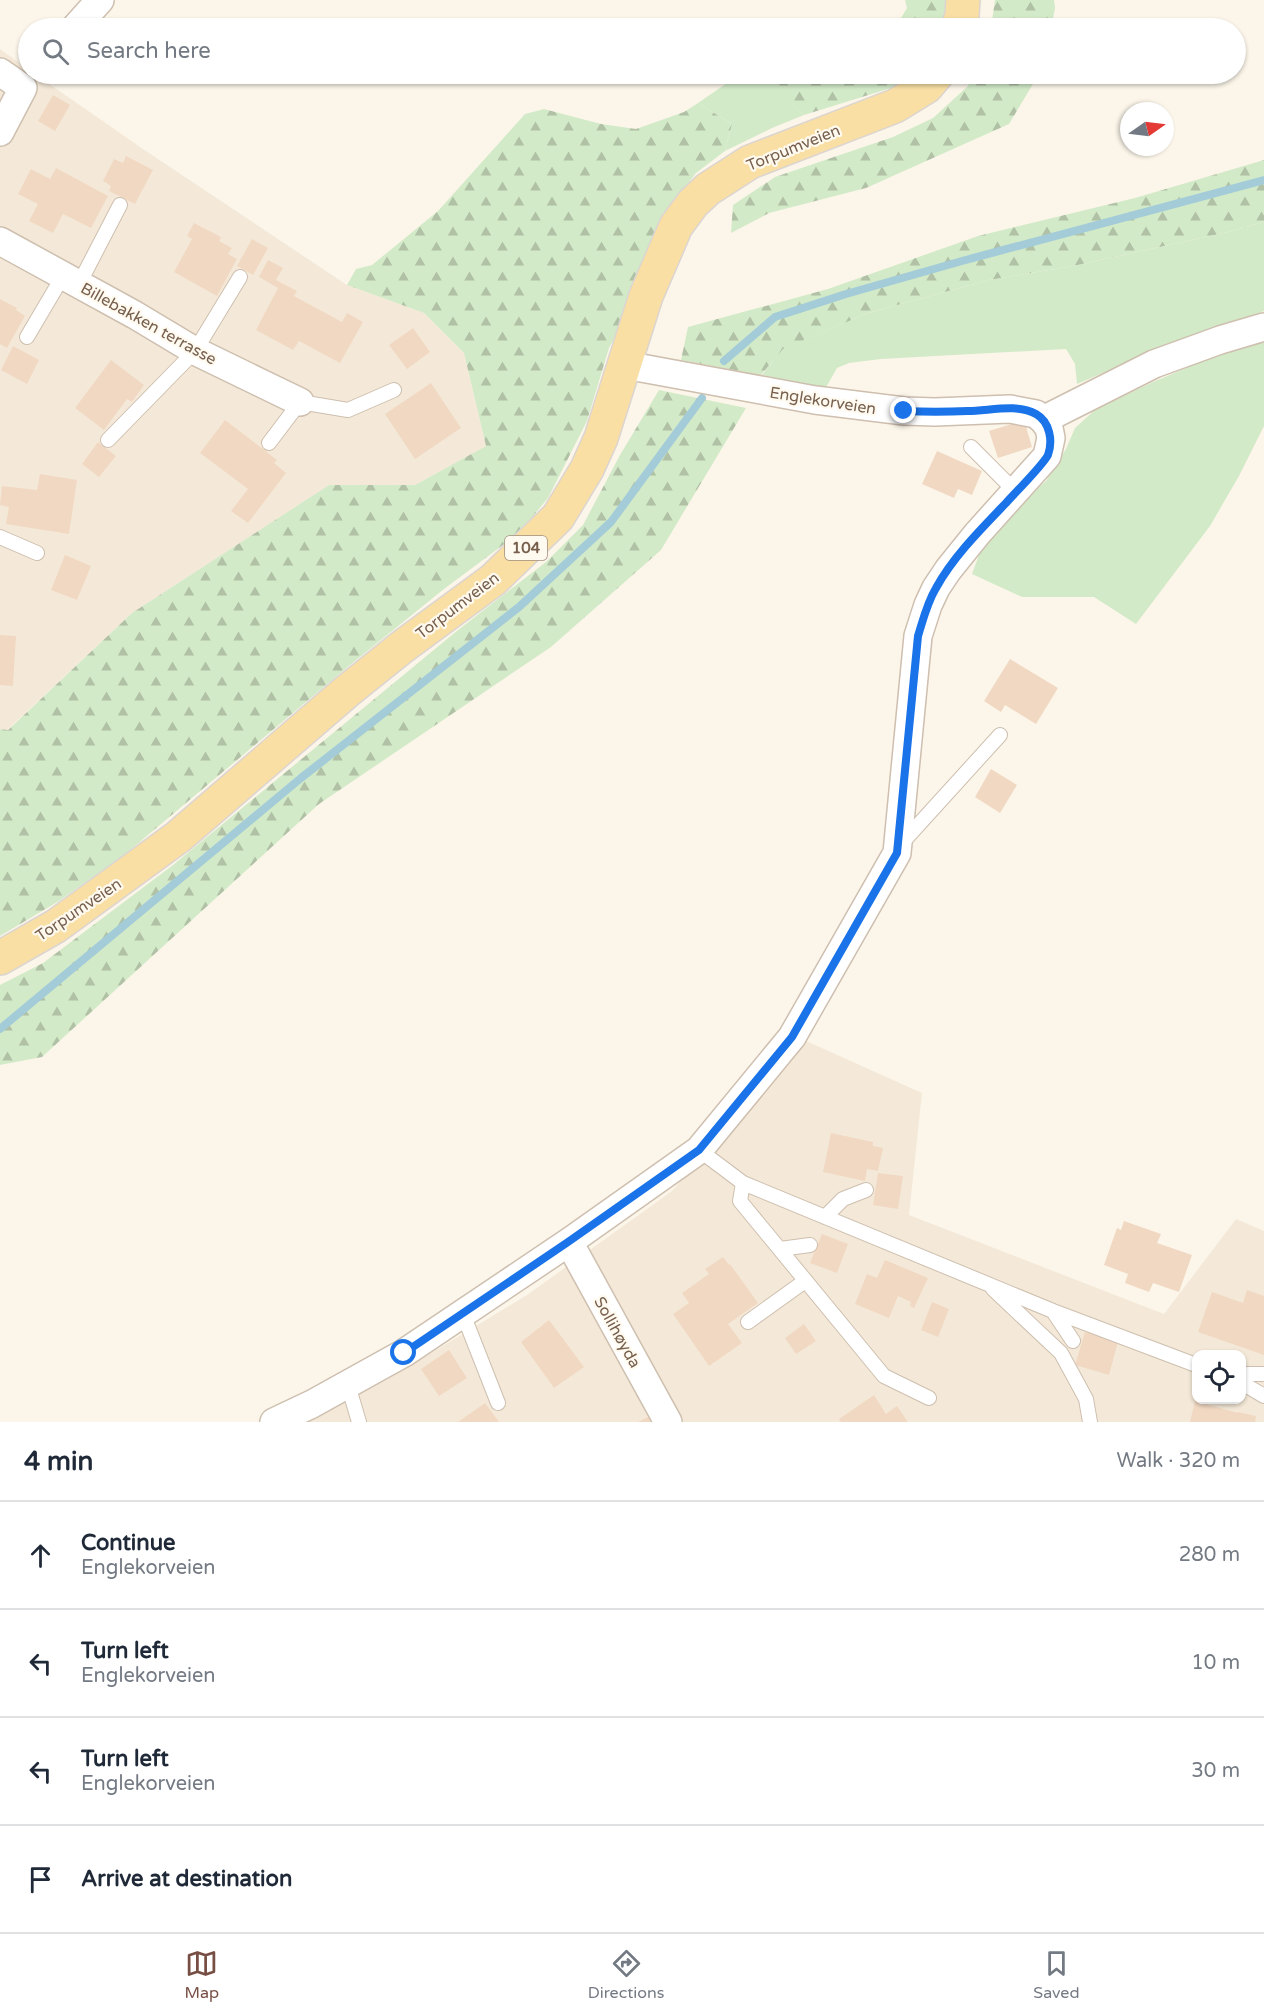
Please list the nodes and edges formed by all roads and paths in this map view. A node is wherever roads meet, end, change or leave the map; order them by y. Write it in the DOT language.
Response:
graph roads {
  1 [pos="100,0"];
  2 [pos="963,0"];
  3 [pos="84,18"];
  4 [pos="961,18"];
  5 [pos="0,72"];
  6 [pos="18,78"];
  7 [pos="27,84"];
  8 [pos="929,84"];
  9 [pos="0,132"];
  10 [pos="120,206"];
  11 [pos="0,241"];
  12 [pos="240,277"];
  13 [pos="71,280"];
  14 [pos="1264,327"];
  15 [pos="27,337"];
  16 [pos="195,351"];
  17 [pos="625,365"];
  18 [pos="394,390"];
  19 [pos="300,402"];
  20 [pos="1043,420"];
  21 [pos="108,440"];
  22 [pos="269,443"];
  23 [pos="971,447"];
  24 [pos="1016,492"];
  25 [pos="0,537"];
  26 [pos="36,553"];
  27 [pos="1000,735"];
  28 [pos="898,847"];
  29 [pos="0,958"];
  30 [pos="699,1150"];
  31 [pos="743,1183"];
  32 [pos="866,1190"];
  33 [pos="825,1217"];
  34 [pos="568,1242"];
  35 [pos="810,1245"];
  36 [pos="780,1249"];
  37 [pos="806,1281"];
  38 [pos="987,1283"];
  39 [pos="1053,1311"];
  40 [pos="463,1314"];
  41 [pos="748,1322"];
  42 [pos="1073,1341"];
  43 [pos="1192,1363"];
  44 [pos="1246,1374"];
  45 [pos="1264,1374"];
  46 [pos="348,1384"];
  47 [pos="1246,1385"];
  48 [pos="1264,1396"];
  49 [pos="929,1398"];
  50 [pos="498,1403"];
  51 [pos="311,1413"];
  52 [pos="274,1422"];
  53 [pos="359,1422"];
  54 [pos="668,1422"];
  55 [pos="1090,1422"];
  1 -- 3 [label="street"];
  2 -- 4 [label="main road"];
  5 -- 6 [label="street"];
  7 -- 9 [label="street"];
  8 -- 17 [label="main road, Torpumveien / 104"];
  10 -- 13 [label="lane"];
  11 -- 13 [label="street, Billebakken terrasse"];
  12 -- 16 [label="lane"];
  13 -- 15 [label="lane"];
  13 -- 16 [label="street, Billebakken terrasse"];
  14 -- 20 [label="street"];
  16 -- 19 [label="street, Billebakken terrasse"];
  16 -- 21 [label="lane"];
  17 -- 20 [label="street, Englekorveien"];
  17 -- 29 [label="main road, Torpumveien / 104"];
  18 -- 19 [label="lane"];
  19 -- 22 [label="lane"];
  20 -- 24 [label="street"];
  23 -- 24 [label="lane"];
  24 -- 28 [label="street"];
  25 -- 26 [label="lane"];
  27 -- 28 [label="lane"];
  28 -- 30 [label="street"];
  30 -- 31 [label="lane"];
  30 -- 34 [label="street"];
  31 -- 33 [label="lane"];
  31 -- 36 [label="lane"];
  32 -- 33 [label="lane"];
  33 -- 38 [label="lane"];
  34 -- 40 [label="street"];
  34 -- 54 [label="street, Sollihøyda"];
  35 -- 36 [label="lane"];
  36 -- 37 [label="lane"];
  37 -- 41 [label="lane"];
  37 -- 49 [label="lane"];
  38 -- 39 [label="lane"];
  38 -- 55 [label="lane"];
  39 -- 42 [label="lane"];
  39 -- 43 [label="lane"];
  40 -- 46 [label="street"];
  40 -- 50 [label="lane"];
  44 -- 45 [label="lane"];
  46 -- 51 [label="street"];
  46 -- 53 [label="lane"];
  47 -- 48 [label="lane"];
  51 -- 52 [label="street"];
}
